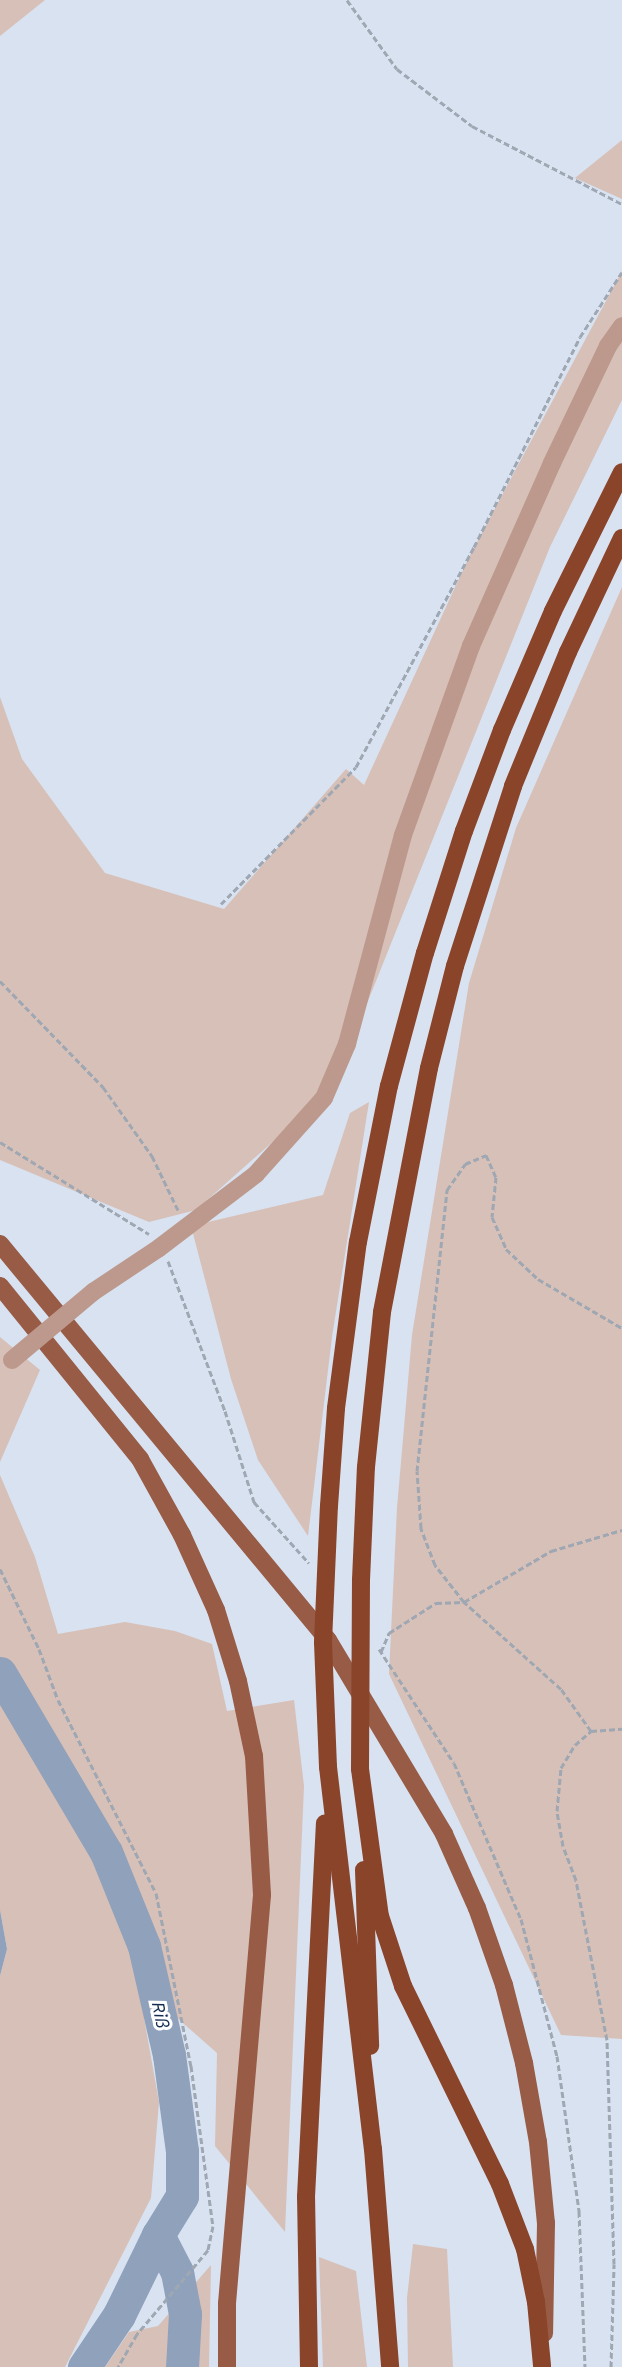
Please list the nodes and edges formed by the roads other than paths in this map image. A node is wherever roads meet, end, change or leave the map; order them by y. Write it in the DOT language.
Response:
graph roads {
  1 [pos="622,326"];
  2 [pos="622,472"];
  3 [pos="622,538"];
  4 [pos="0,1245"];
  5 [pos="0,1286"];
  6 [pos="6,1363"];
  7 [pos="328,1767"];
  8 [pos="360,1769"];
  9 [pos="373,2148"];
  10 [pos="227,2367"];
  11 [pos="309,2367"];
  12 [pos="390,2367"];
  13 [pos="542,2367"];
  1 -- 6 [label="street, bridge"];
  2 -- 7 [label="highway, bridge"];
  3 -- 8 [label="highway, bridge"];
  4 -- 13 [label="main road"];
  5 -- 10 [label="main road"];
  7 -- 9 [label="highway"];
  7 -- 11 [label="highway"];
  8 -- 9 [label="highway"];
  8 -- 13 [label="highway"];
  9 -- 12 [label="highway"];
}
